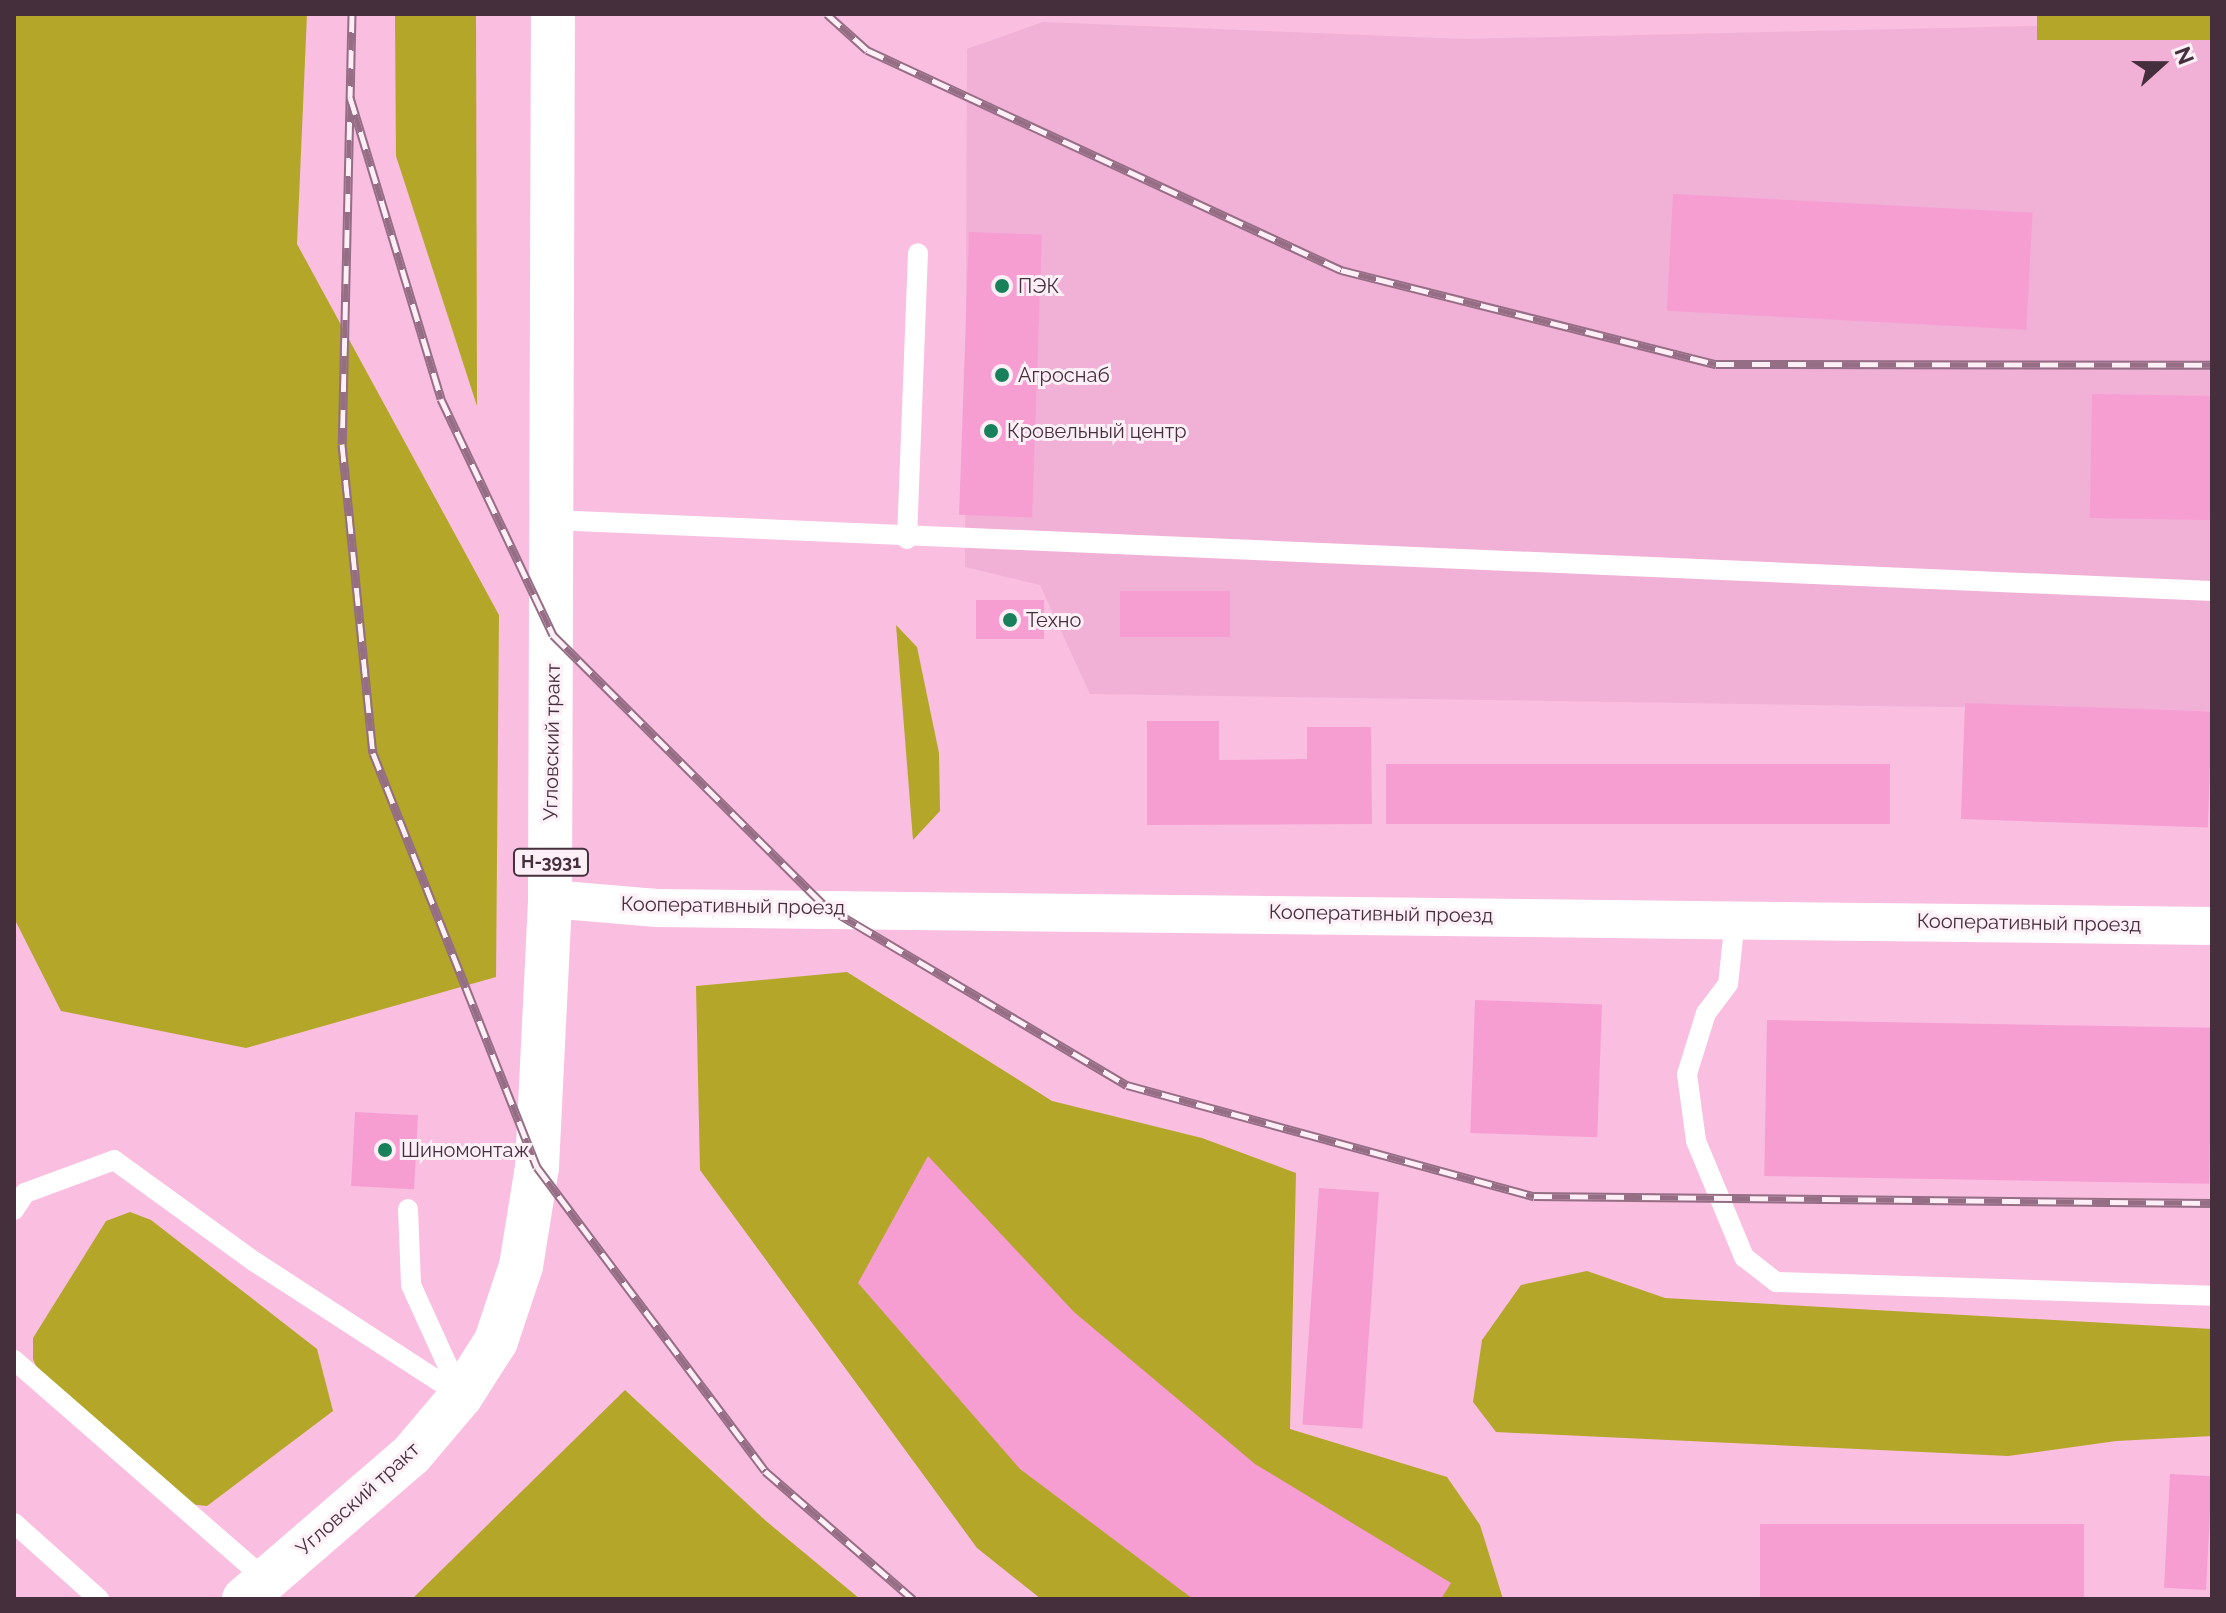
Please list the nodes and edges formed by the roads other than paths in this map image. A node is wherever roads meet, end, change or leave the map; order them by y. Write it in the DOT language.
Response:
graph roads {
  1 [pos="553,14"];
  2 [pos="918,253"];
  3 [pos="552,520"];
  4 [pos="907,539"];
  5 [pos="2212,591"];
  6 [pos="550,899"];
  7 [pos="1735,919"];
  8 [pos="2212,926"];
  9 [pos="408,1209"];
  10 [pos="14,1210"];
  11 [pos="2212,1296"];
  12 [pos="14,1360"];
  13 [pos="461,1396"];
  14 [pos="14,1523"];
  15 [pos="256,1590"];
  16 [pos="99,1599"];
  1 -- 3 [label="highway, Угловский тракт / Н-3931"];
  2 -- 4 [label="lane"];
  3 -- 4 [label="lane"];
  3 -- 6 [label="highway, Угловский тракт / Н-3931"];
  4 -- 5 [label="lane"];
  6 -- 7 [label="street, Кооперативный проезд"];
  6 -- 13 [label="highway, Угловский тракт / Н-3931"];
  7 -- 8 [label="street, Кооперативный проезд"];
  7 -- 11 [label="lane"];
  9 -- 13 [label="lane"];
  10 -- 13 [label="lane"];
  12 -- 15 [label="lane"];
  13 -- 15 [label="highway, Угловский тракт / Н-3931"];
  14 -- 16 [label="lane"];
}
